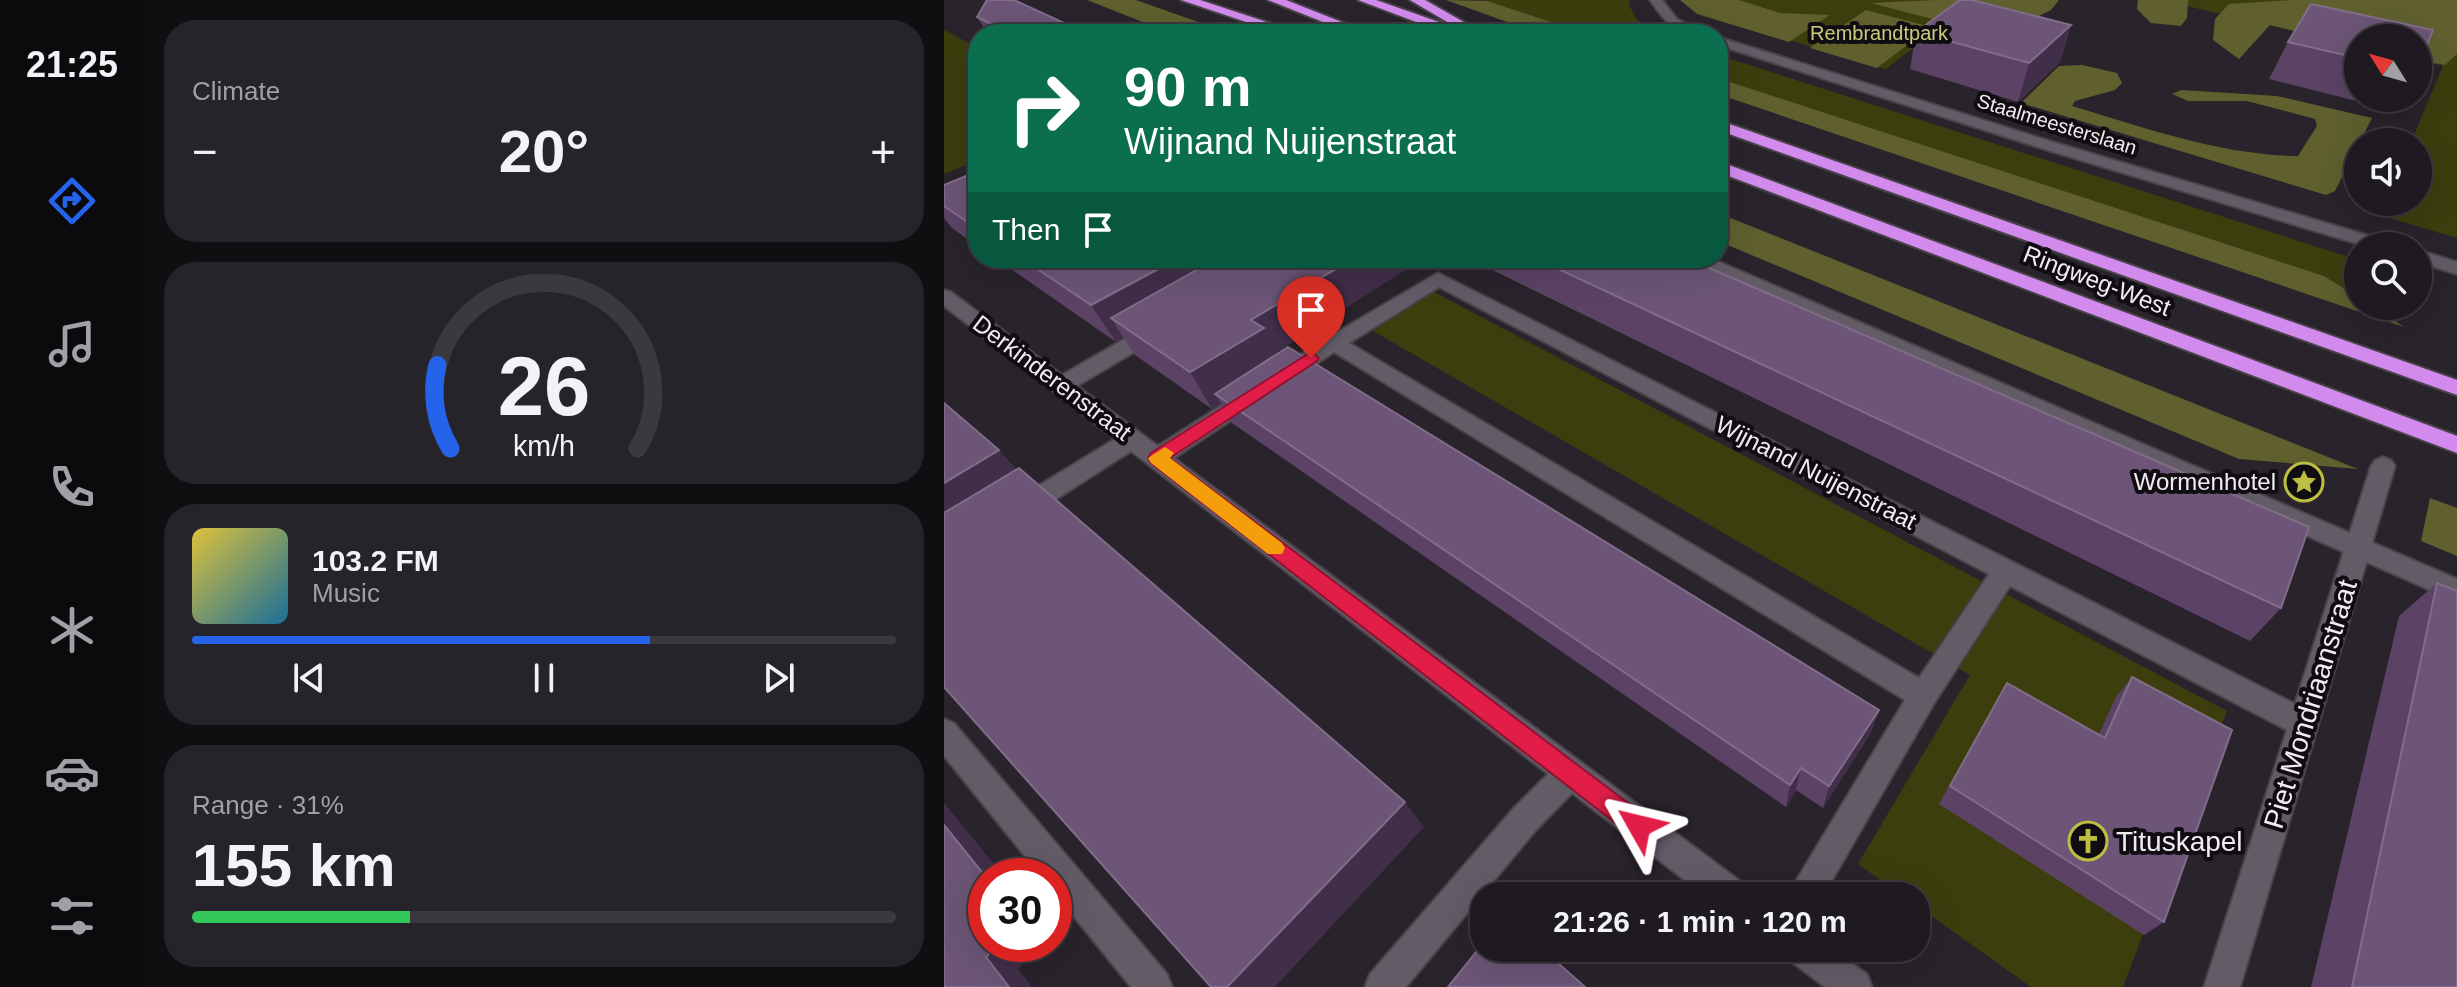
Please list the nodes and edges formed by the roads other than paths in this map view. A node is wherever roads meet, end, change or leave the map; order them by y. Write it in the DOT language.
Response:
graph roads {
  1 [pos="1187,0"];
  2 [pos="1274,0"];
  3 [pos="1364,0"];
  4 [pos="1416,0"];
  5 [pos="1656,0"];
  6 [pos="1264,24"];
  7 [pos="1338,24"];
  8 [pos="1432,24"];
  9 [pos="1460,24"];
  10 [pos="1677,24"];
  11 [pos="1728,44"];
  12 [pos="1728,129"];
  13 [pos="1728,170"];
  14 [pos="2344,234"];
  15 [pos="2432,260"];
  16 [pos="1717,268"];
  17 [pos="2457,268"];
  18 [pos="944,296"];
  19 [pos="1178,317"];
  20 [pos="1334,343"];
  21 [pos="1062,385"];
  22 [pos="2456,388"];
  23 [pos="1132,439"];
  24 [pos="2449,442"];
  25 [pos="1157,458"];
  26 [pos="2383,466"];
  27 [pos="998,523"];
  28 [pos="2358,547"];
  29 [pos="2006,570"];
  30 [pos="2457,591"];
  31 [pos="1923,696"];
  32 [pos="2304,724"];
  33 [pos="944,733"];
  34 [pos="1570,774"];
  35 [pos="1713,882"];
  36 [pos="1812,882"];
  37 [pos="1820,962"];
  38 [pos="1154,987"];
  39 [pos="1383,987"];
  40 [pos="1854,987"];
  41 [pos="2222,987"];
  1 -- 6 [label="highway"];
  2 -- 7 [label="highway"];
  3 -- 8 [label="highway"];
  4 -- 9 [label="highway"];
  5 -- 10 [label="street"];
  11 -- 14 [label="street, Staalmeesterslaan"];
  12 -- 22 [label="highway, Ringweg-West"];
  13 -- 24 [label="highway, Ringweg-West"];
  15 -- 17 [label="street"];
  16 -- 28 [label="street"];
  18 -- 21 [label="street, Derkinderenstraat"];
  19 -- 21 [label="street"];
  20 -- 25 [label="street, Wijnand Nuijenstraat"];
  20 -- 29 [label="street, Wijnand Nuijenstraat"];
  20 -- 31 [label="street"];
  21 -- 23 [label="street, Derkinderenstraat"];
  23 -- 25 [label="street, Derkinderenstraat"];
  23 -- 27 [label="street"];
  25 -- 34 [label="street, Derkinderenstraat"];
  26 -- 28 [label="street, Piet Mondriaanstraat"];
  28 -- 30 [label="street"];
  28 -- 32 [label="street, Piet Mondriaanstraat"];
  29 -- 31 [label="street"];
  29 -- 32 [label="street, Wijnand Nuijenstraat"];
  31 -- 36 [label="street"];
  32 -- 41 [label="street, Piet Mondriaanstraat"];
  33 -- 38 [label="street"];
  34 -- 35 [label="street, Derkinderenstraat"];
  34 -- 39 [label="street"];
  37 -- 40 [label="street"];
}
